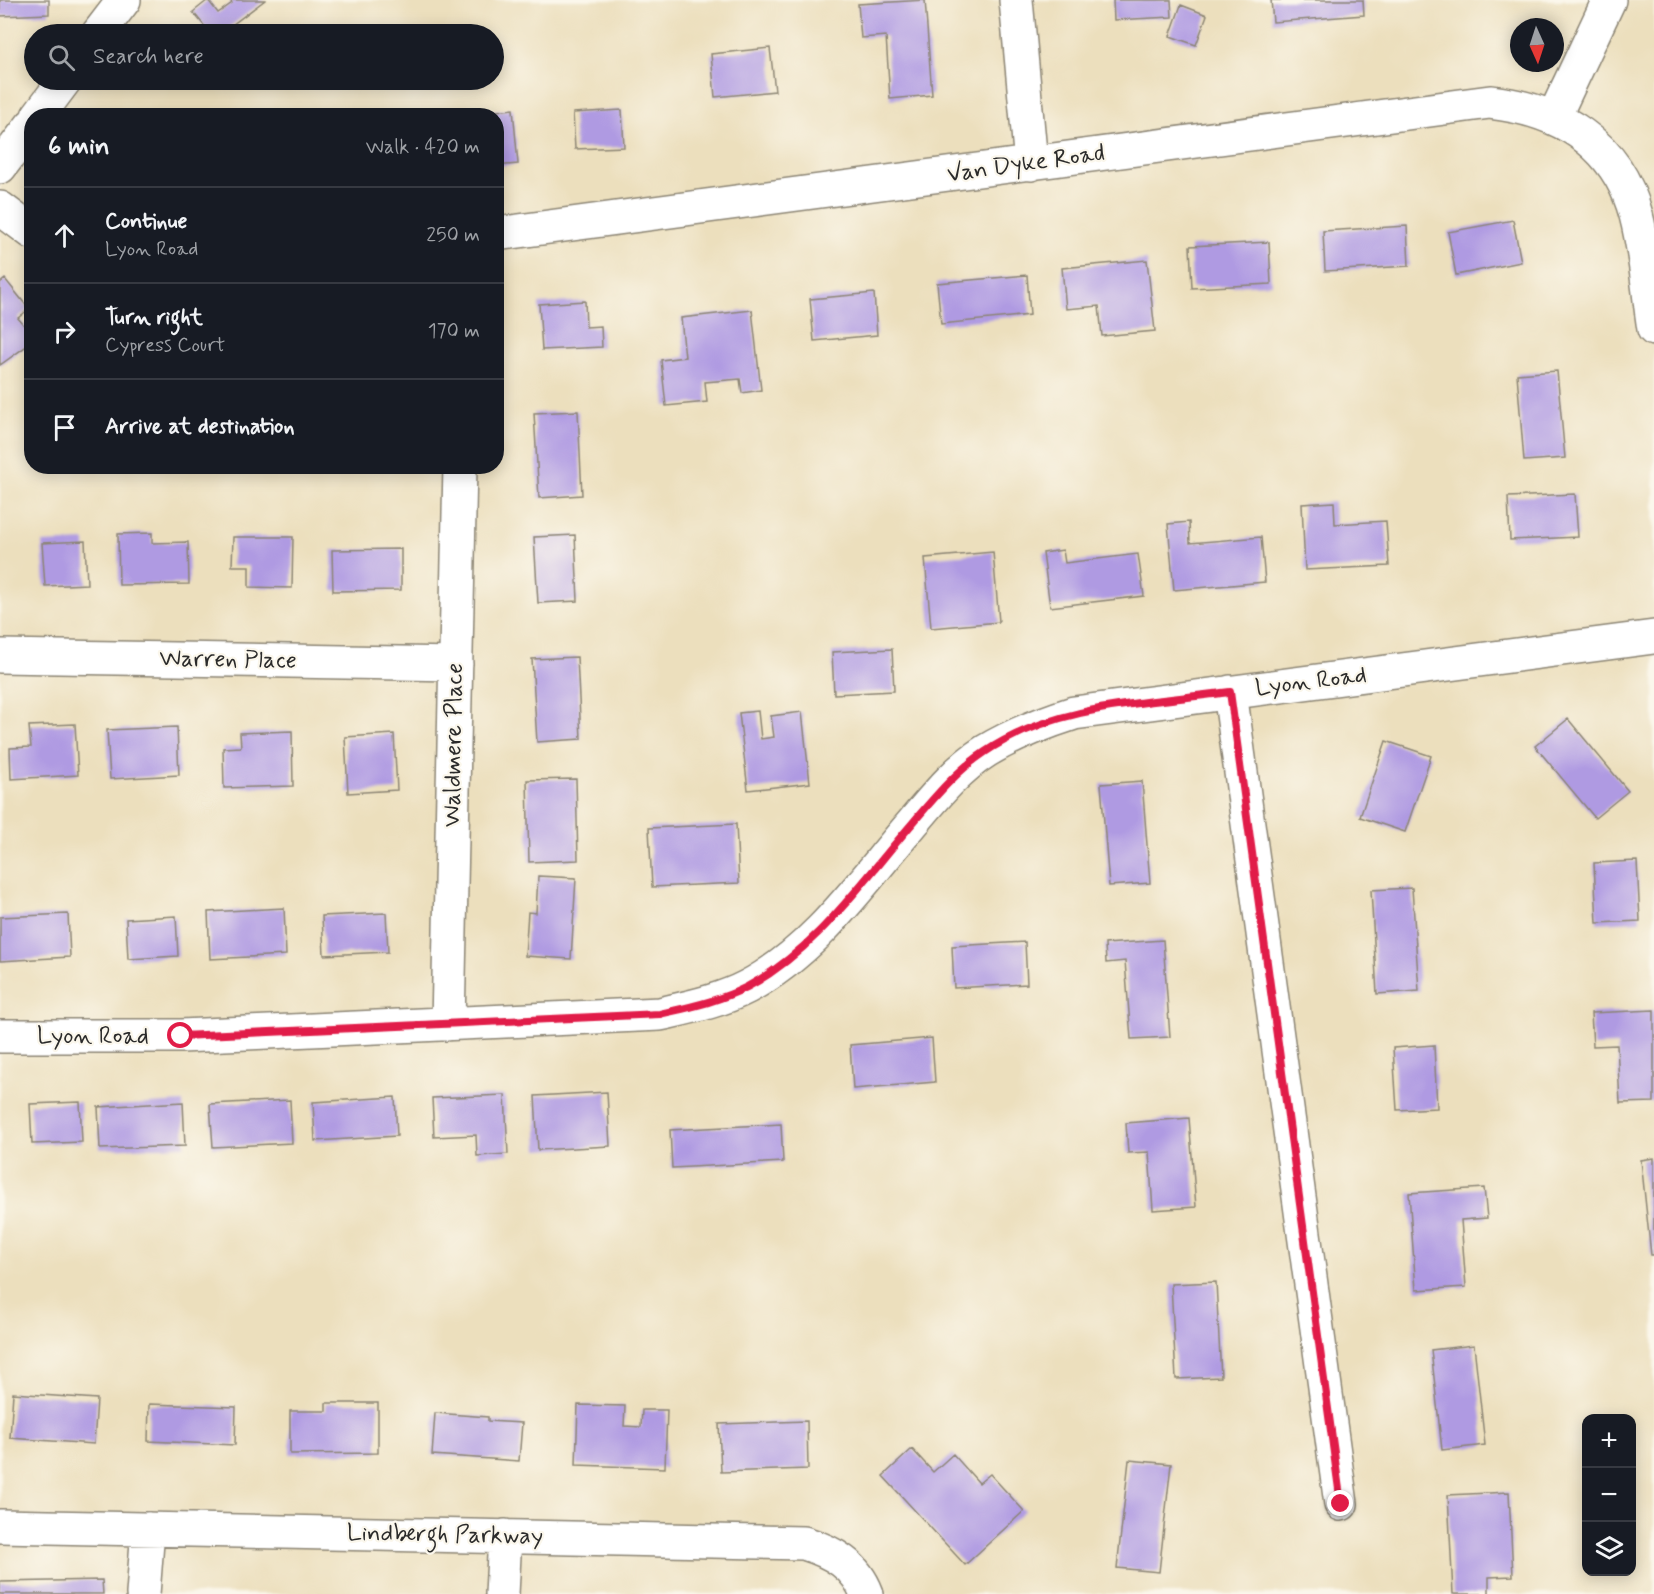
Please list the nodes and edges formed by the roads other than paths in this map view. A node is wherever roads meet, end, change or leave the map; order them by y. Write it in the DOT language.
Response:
graph roads {
  1 [pos="124,0"];
  2 [pos="1016,0"];
  3 [pos="1609,0"];
  4 [pos="106,24"];
  5 [pos="58,90"];
  6 [pos="44,108"];
  7 [pos="1554,117"];
  8 [pos="24,136"];
  9 [pos="1031,164"];
  10 [pos="0,167"];
  11 [pos="0,208"];
  12 [pos="24,226"];
  13 [pos="504,233"];
  14 [pos="1654,329"];
  15 [pos="460,474"];
  16 [pos="1654,637"];
  17 [pos="0,656"];
  18 [pos="456,664"];
  19 [pos="1230,692"];
  20 [pos="448,1024"];
  21 [pos="0,1036"];
  22 [pos="1341,1504"];
  23 [pos="0,1526"];
  24 [pos="148,1529"];
  25 [pos="505,1536"];
  26 [pos="143,1594"];
  27 [pos="502,1594"];
  28 [pos="867,1594"];
  1 -- 4 [label="street"];
  2 -- 9 [label="street"];
  3 -- 7 [label="street"];
  5 -- 6 [label="street"];
  7 -- 9 [label="street, Van Dyke Road"];
  7 -- 14 [label="street, Van Dyke Road"];
  8 -- 10 [label="street"];
  9 -- 13 [label="street, Van Dyke Road"];
  11 -- 12 [label="street"];
  15 -- 18 [label="street, Waldmere Place"];
  16 -- 19 [label="street, Lyon Road"];
  17 -- 18 [label="street, Warren Place"];
  18 -- 20 [label="street, Waldmere Place"];
  19 -- 20 [label="street, Lyon Road"];
  19 -- 22 [label="street"];
  20 -- 21 [label="street, Lyon Road"];
  23 -- 24 [label="street, Lindbergh Parkway"];
  24 -- 25 [label="street, Lindbergh Parkway"];
  24 -- 26 [label="street"];
  25 -- 27 [label="street"];
  25 -- 28 [label="street, Lindbergh Parkway"];
}
